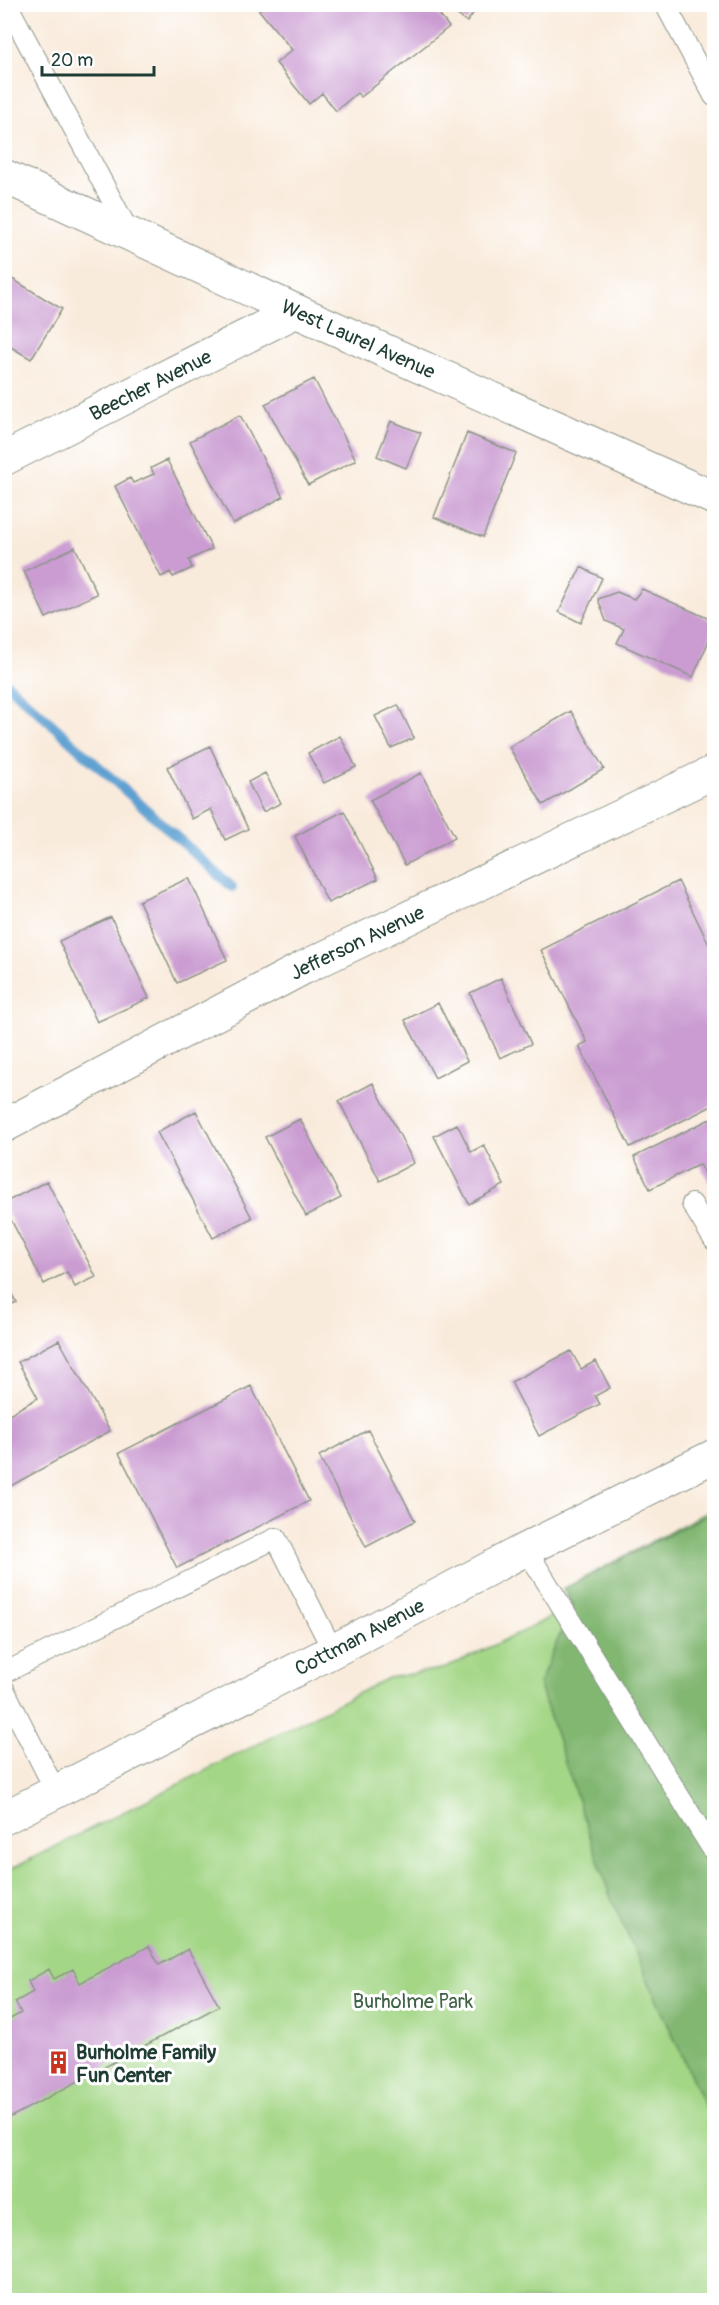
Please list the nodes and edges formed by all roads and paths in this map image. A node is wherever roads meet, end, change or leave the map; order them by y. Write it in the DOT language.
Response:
graph roads {
  1 [pos="7,4"];
  2 [pos="665,4"];
  3 [pos="714,96"];
  4 [pos="4,176"];
  5 [pos="130,234"];
  6 [pos="296,311"];
  7 [pos="4,459"];
  8 [pos="714,498"];
  9 [pos="714,772"];
  10 [pos="4,1126"];
  11 [pos="692,1204"];
  12 [pos="714,1240"];
  13 [pos="714,1456"];
  14 [pos="526,1549"];
  15 [pos="333,1652"];
  16 [pos="4,1673"];
  17 [pos="4,1689"];
  18 [pos="56,1792"];
  19 [pos="4,1818"];
  20 [pos="714,1852"];
  1 -- 5 [label="lane"];
  2 -- 3 [label="lane"];
  4 -- 5 [label="street, West Laurel Avenue"];
  5 -- 6 [label="street, West Laurel Avenue"];
  6 -- 7 [label="street, Beecher Avenue"];
  6 -- 8 [label="street, West Laurel Avenue"];
  9 -- 10 [label="street, Jefferson Avenue"];
  11 -- 12 [label="lane"];
  13 -- 14 [label="street, Cottman Avenue"];
  14 -- 15 [label="street, Cottman Avenue"];
  14 -- 20 [label="lane"];
  15 -- 16 [label="lane"];
  15 -- 18 [label="street, Cottman Avenue"];
  17 -- 18 [label="lane"];
  18 -- 19 [label="street, Cottman Avenue"];
}
